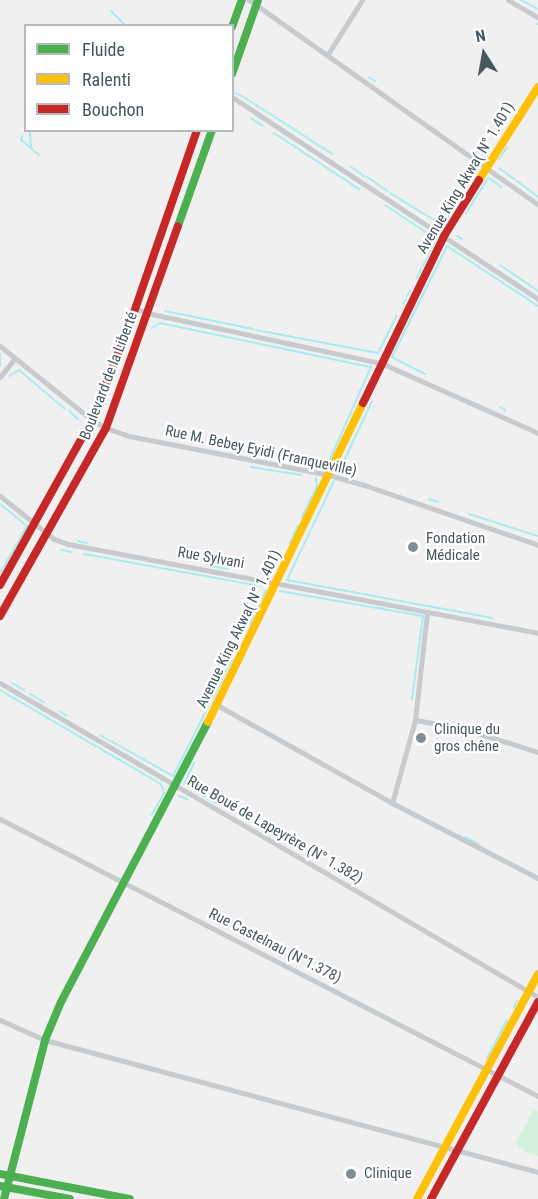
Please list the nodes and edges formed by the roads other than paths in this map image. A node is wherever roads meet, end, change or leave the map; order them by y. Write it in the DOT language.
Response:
graph roads {
  1 [pos="242,0"];
  2 [pos="362,0"];
  3 [pos="508,0"];
  4 [pos="255,2"];
  5 [pos="538,16"];
  6 [pos="233,24"];
  7 [pos="328,54"];
  8 [pos="234,68"];
  9 [pos="538,87"];
  10 [pos="234,98"];
  11 [pos="196,132"];
  12 [pos="211,132"];
  13 [pos="487,166"];
  14 [pos="538,205"];
  15 [pos="444,236"];
  16 [pos="538,299"];
  17 [pos="135,308"];
  18 [pos="147,313"];
  19 [pos="0,346"];
  20 [pos="14,359"];
  21 [pos="381,363"];
  22 [pos="0,376"];
  23 [pos="92,420"];
  24 [pos="106,428"];
  25 [pos="538,433"];
  26 [pos="329,476"];
  27 [pos="0,496"];
  28 [pos="34,524"];
  29 [pos="48,535"];
  30 [pos="538,545"];
  31 [pos="277,583"];
  32 [pos="0,585"];
  33 [pos="427,613"];
  34 [pos="0,616"];
  35 [pos="538,633"];
  36 [pos="0,683"];
  37 [pos="218,705"];
  38 [pos="415,720"];
  39 [pos="538,752"];
  40 [pos="175,787"];
  41 [pos="392,803"];
  42 [pos="0,819"];
  43 [pos="538,878"];
  44 [pos="122,882"];
  45 [pos="538,974"];
  46 [pos="533,988"];
  47 [pos="538,997"];
  48 [pos="538,1002"];
  49 [pos="0,1020"];
  50 [pos="45,1040"];
  51 [pos="488,1069"];
  52 [pos="498,1075"];
  53 [pos="538,1096"];
  54 [pos="444,1145"];
  55 [pos="458,1149"];
  56 [pos="538,1172"];
  57 [pos="5,1175"];
  58 [pos="3,1186"];
  59 [pos="4,1199"];
  60 [pos="70,1199"];
  61 [pos="130,1199"];
  62 [pos="417,1199"];
  63 [pos="431,1199"];
  1 -- 6 [label="main road"];
  2 -- 7 [label="street"];
  3 -- 5 [label="street"];
  4 -- 7 [label="street"];
  4 -- 8 [label="main road"];
  7 -- 13 [label="street"];
  9 -- 13 [label="main road, Avenue King Akwa( N° 1.401)"];
  10 -- 15 [label="street"];
  11 -- 17 [label="main road, Boulevard de la Liberté"];
  12 -- 18 [label="main road, Boulevard de la Liberté"];
  13 -- 14 [label="street"];
  13 -- 15 [label="main road, Avenue King Akwa( N° 1.401)"];
  15 -- 16 [label="street"];
  15 -- 21 [label="main road, Avenue King Akwa( N° 1.401)"];
  17 -- 18 [label="street"];
  17 -- 23 [label="main road, Boulevard de la Liberté"];
  18 -- 21 [label="street"];
  18 -- 24 [label="main road, Boulevard de la Liberté"];
  19 -- 20 [label="street, Rue M. Bebey Eyidi (Franqueville)"];
  20 -- 22 [label="street"];
  20 -- 23 [label="street, Rue M. Bebey Eyidi (Franqueville)"];
  21 -- 25 [label="street"];
  21 -- 26 [label="main road, Avenue King Akwa( N° 1.401)"];
  23 -- 24 [label="street, Rue M. Bebey Eyidi (Franqueville)"];
  23 -- 28 [label="main road, Boulevard de la Liberté"];
  24 -- 26 [label="street, Rue M. Bebey Eyidi (Franqueville)"];
  24 -- 29 [label="main road, Boulevard de la Liberté"];
  26 -- 30 [label="street, Rue M. Bebey Eyidi (Franqueville)"];
  26 -- 31 [label="main road, Avenue King Akwa( N° 1.401)"];
  27 -- 28 [label="street, Rue Sylvani"];
  28 -- 29 [label="street, Rue Sylvani"];
  28 -- 32 [label="main road, Boulevard de la Liberté"];
  29 -- 31 [label="street, Rue Sylvani"];
  29 -- 34 [label="main road, Boulevard de la Liberté"];
  31 -- 33 [label="street, Rue Sylvani"];
  31 -- 37 [label="main road, Avenue King Akwa( N° 1.401)"];
  33 -- 35 [label="street, Rue Sylvani"];
  33 -- 38 [label="street"];
  36 -- 40 [label="street, Rue Boué de Lapeyrère (N° 1.382)"];
  37 -- 40 [label="main road, Avenue King Akwa( N° 1.401)"];
  37 -- 41 [label="street"];
  38 -- 39 [label="street"];
  38 -- 41 [label="street"];
  40 -- 44 [label="main road, Avenue King Akwa( N° 1.401)"];
  40 -- 46 [label="street, Rue Boué de Lapeyrère (N° 1.382)"];
  41 -- 43 [label="street"];
  42 -- 44 [label="street, Rue Castelnau (N°1.378)"];
  44 -- 50 [label="main road, Avenue King Akwa( N° 1.401)"];
  44 -- 51 [label="street, Rue Castelnau (N°1.378)"];
  45 -- 46 [label="main road"];
  46 -- 47 [label="street, Rue Boué de Lapeyrère (N° 1.382)"];
  46 -- 51 [label="main road"];
  48 -- 52 [label="main road"];
  49 -- 50 [label="street"];
  50 -- 54 [label="street"];
  50 -- 57 [label="main road, Avenue King Akwa( N° 1.401)"];
  51 -- 52 [label="street, Rue Castelnau (N°1.378)"];
  51 -- 54 [label="main road"];
  52 -- 53 [label="street, Rue Castelnau (N°1.378)"];
  52 -- 55 [label="main road"];
  54 -- 55 [label="street"];
  54 -- 62 [label="main road"];
  55 -- 56 [label="street"];
  55 -- 63 [label="main road"];
  57 -- 58 [label="main road, Avenue King Akwa( N° 1.401)"];
  57 -- 61 [label="main road"];
  58 -- 59 [label="main road, Avenue King Akwa( N° 1.401)"];
  58 -- 60 [label="main road"];
}
